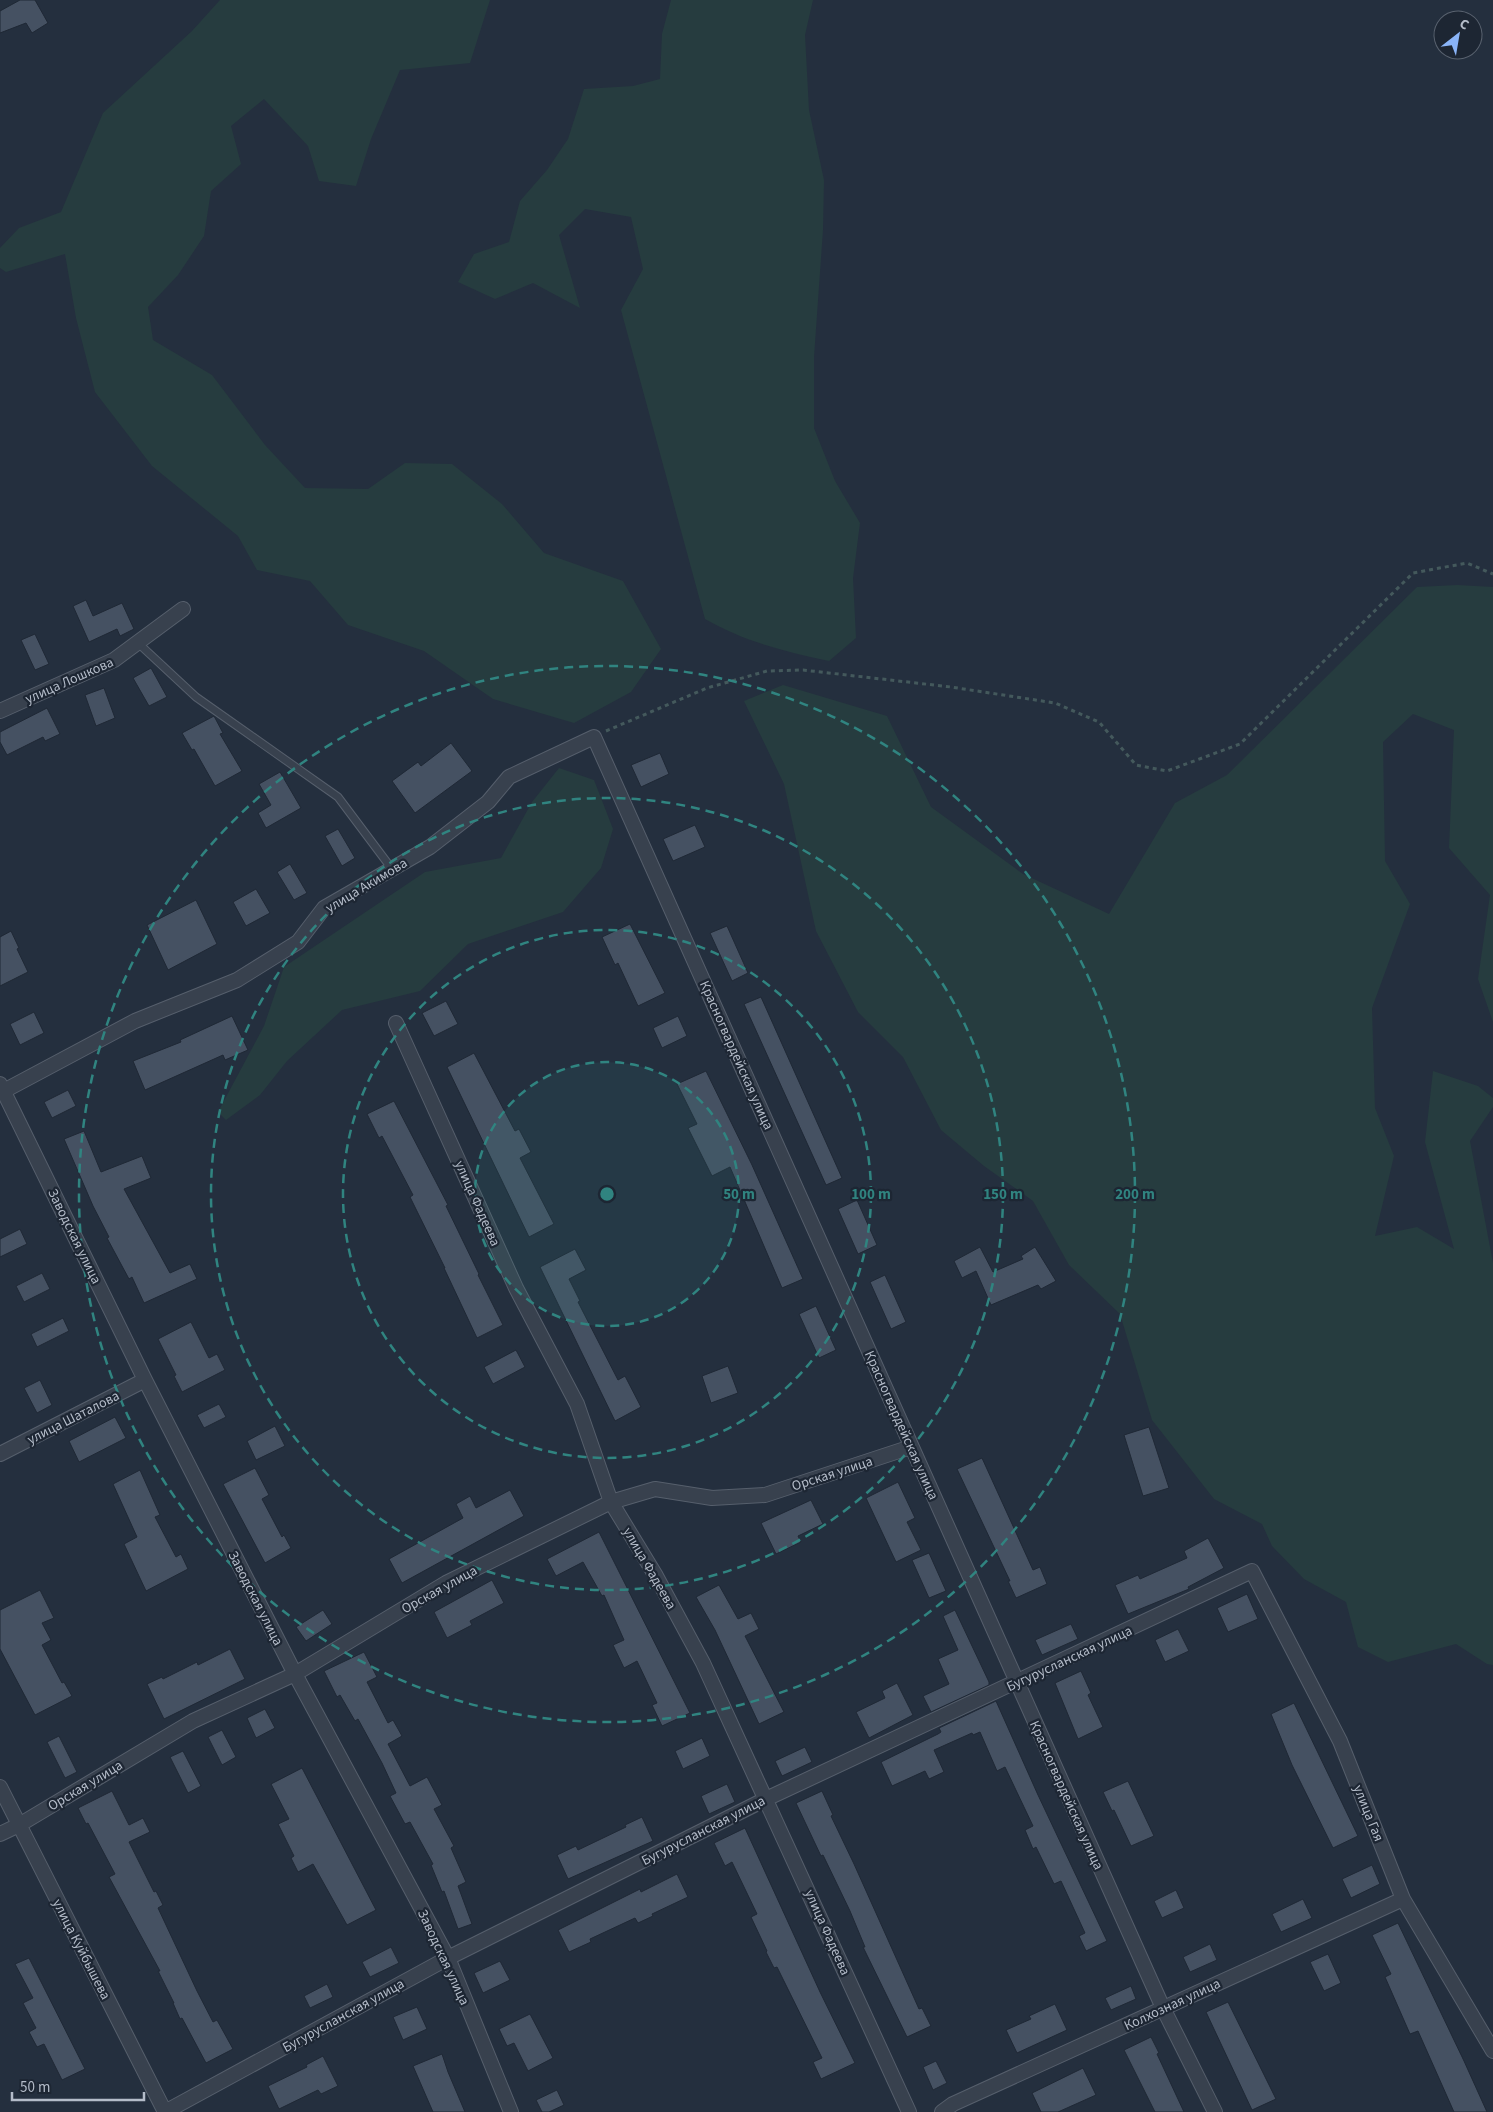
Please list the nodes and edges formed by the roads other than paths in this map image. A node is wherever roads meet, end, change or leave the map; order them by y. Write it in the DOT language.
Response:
graph roads {
  1 [pos="184,609"];
  2 [pos="138,643"];
  3 [pos="0,711"];
  4 [pos="594,736"];
  5 [pos="392,869"];
  6 [pos="396,1023"];
  7 [pos="1,1090"];
  8 [pos="145,1380"];
  9 [pos="911,1447"];
  10 [pos="0,1454"];
  11 [pos="611,1502"];
  12 [pos="1252,1571"];
  13 [pos="295,1674"];
  14 [pos="1017,1682"];
  15 [pos="0,1787"];
  16 [pos="766,1799"];
  17 [pos="19,1825"];
  18 [pos="0,1834"];
  19 [pos="1403,1899"];
  20 [pos="448,1958"];
  21 [pos="1163,2008"];
  22 [pos="1493,2051"];
  23 [pos="165,2112"];
  24 [pos="511,2112"];
  25 [pos="909,2112"];
  26 [pos="942,2112"];
  27 [pos="1215,2112"];
  1 -- 2 [label="street, улица Лошкова"];
  2 -- 3 [label="street, улица Лошкова"];
  2 -- 5 [label="lane"];
  4 -- 5 [label="street, улица Акимова"];
  4 -- 9 [label="street, Красногвардейская улица"];
  5 -- 7 [label="street, улица Акимова"];
  6 -- 11 [label="street, улица Фадеева"];
  7 -- 8 [label="street, Заводская улица"];
  8 -- 10 [label="street, улица Шаталова"];
  8 -- 13 [label="street, Заводская улица"];
  9 -- 11 [label="street, Орская улица"];
  9 -- 14 [label="street, Красногвардейская улица"];
  11 -- 13 [label="street, Орская улица"];
  11 -- 16 [label="street, улица Фадеева"];
  12 -- 14 [label="street, Бугурусланская улица"];
  12 -- 19 [label="street, улица Гая"];
  13 -- 17 [label="street, Орская улица"];
  13 -- 20 [label="street, Заводская улица"];
  14 -- 16 [label="street, Бугурусланская улица"];
  14 -- 21 [label="street, Красногвардейская улица"];
  15 -- 17 [label="street, улица Куйбышева"];
  16 -- 20 [label="street, Бугурусланская улица"];
  16 -- 25 [label="street, улица Фадеева"];
  17 -- 18 [label="street, Орская улица"];
  17 -- 23 [label="street, улица Куйбышева"];
  19 -- 21 [label="street, Колхозная улица"];
  19 -- 22 [label="street, улица Гая"];
  20 -- 23 [label="street, Бугурусланская улица"];
  20 -- 24 [label="street, Заводская улица"];
  21 -- 26 [label="street, Колхозная улица"];
  21 -- 27 [label="street, Красногвардейская улица"];
}
